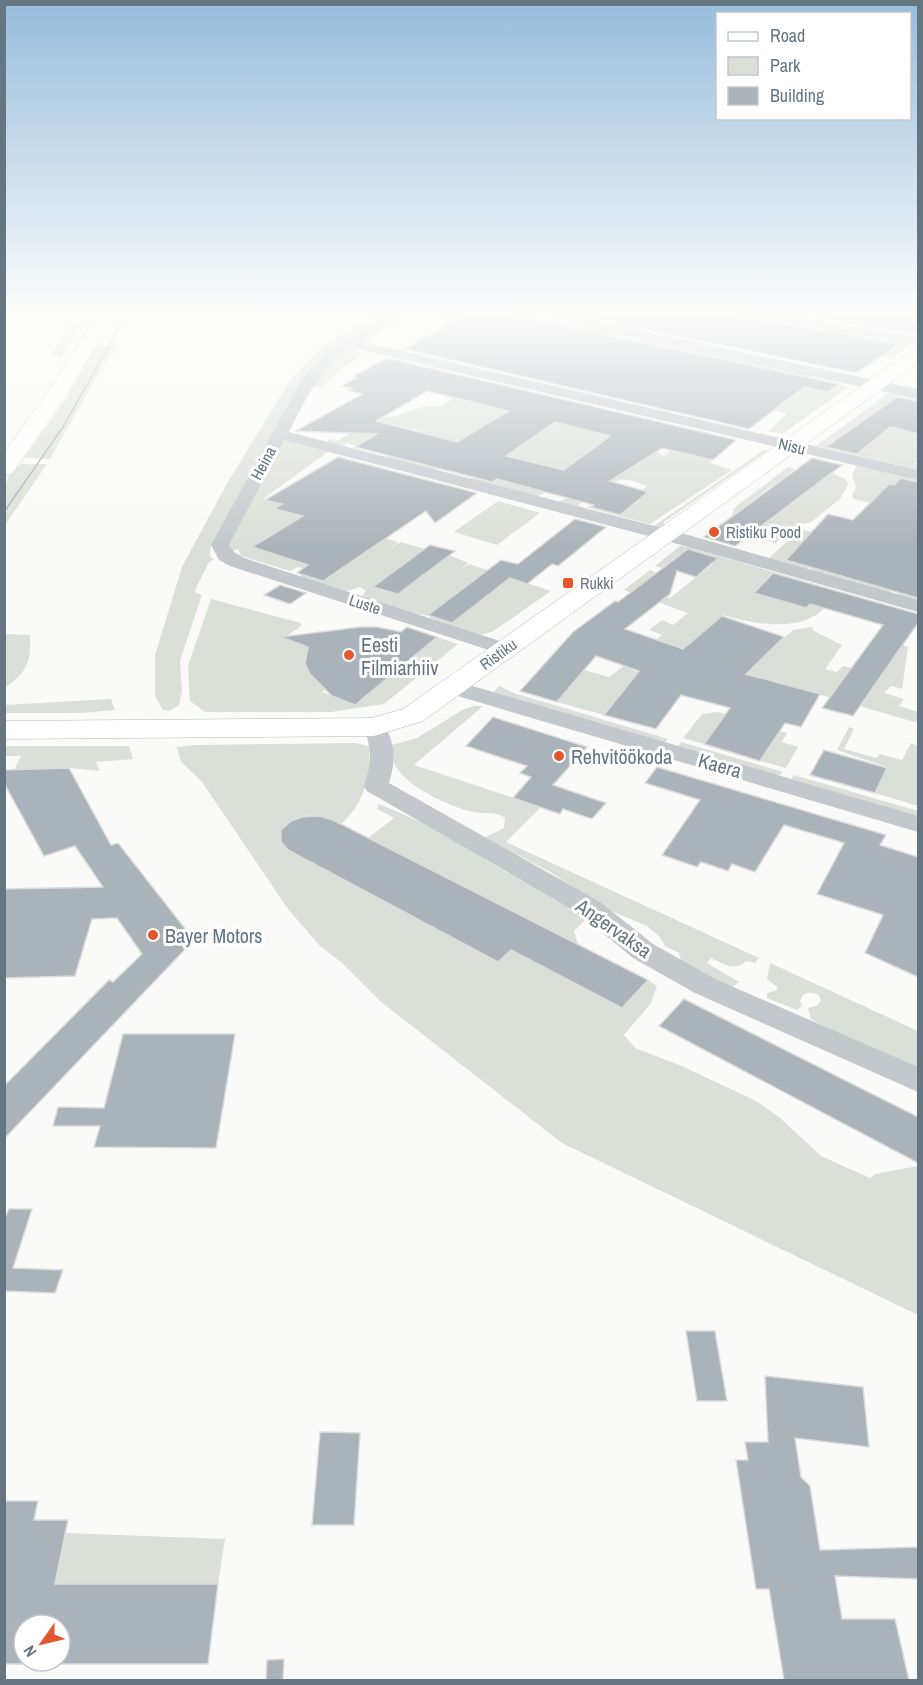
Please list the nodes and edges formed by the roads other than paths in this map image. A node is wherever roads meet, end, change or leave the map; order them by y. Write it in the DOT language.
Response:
graph roads {
  1 [pos="59,391"];
  2 [pos="303,391"];
  3 [pos="555,391"];
  4 [pos="870,391"];
  5 [pos="903,391"];
  6 [pos="918,394"];
  7 [pos="279,434"];
  8 [pos="793,446"];
  9 [pos="4,469"];
  10 [pos="918,475"];
  11 [pos="667,535"];
  12 [pos="225,556"];
  13 [pos="918,606"];
  14 [pos="505,649"];
  15 [pos="452,687"];
  16 [pos="374,727"];
  17 [pos="4,730"];
  18 [pos="918,824"];
  19 [pos="918,1080"];
  1 -- 9 [label="street"];
  2 -- 7 [label="street, Heina"];
  3 -- 8 [label="street, Nisu"];
  4 -- 8 [label="street, Ristiku"];
  5 -- 6 [label="street"];
  7 -- 11 [label="street"];
  7 -- 12 [label="street, Heina"];
  8 -- 10 [label="street, Nisu"];
  8 -- 11 [label="street, Ristiku"];
  11 -- 13 [label="street"];
  11 -- 14 [label="street, Ristiku"];
  12 -- 14 [label="street, Luste"];
  14 -- 15 [label="street, Ristiku"];
  15 -- 16 [label="street, Ristiku"];
  15 -- 18 [label="street, Kaera"];
  16 -- 17 [label="street, Ristiku"];
  16 -- 19 [label="street, Angervaksa"];
}
